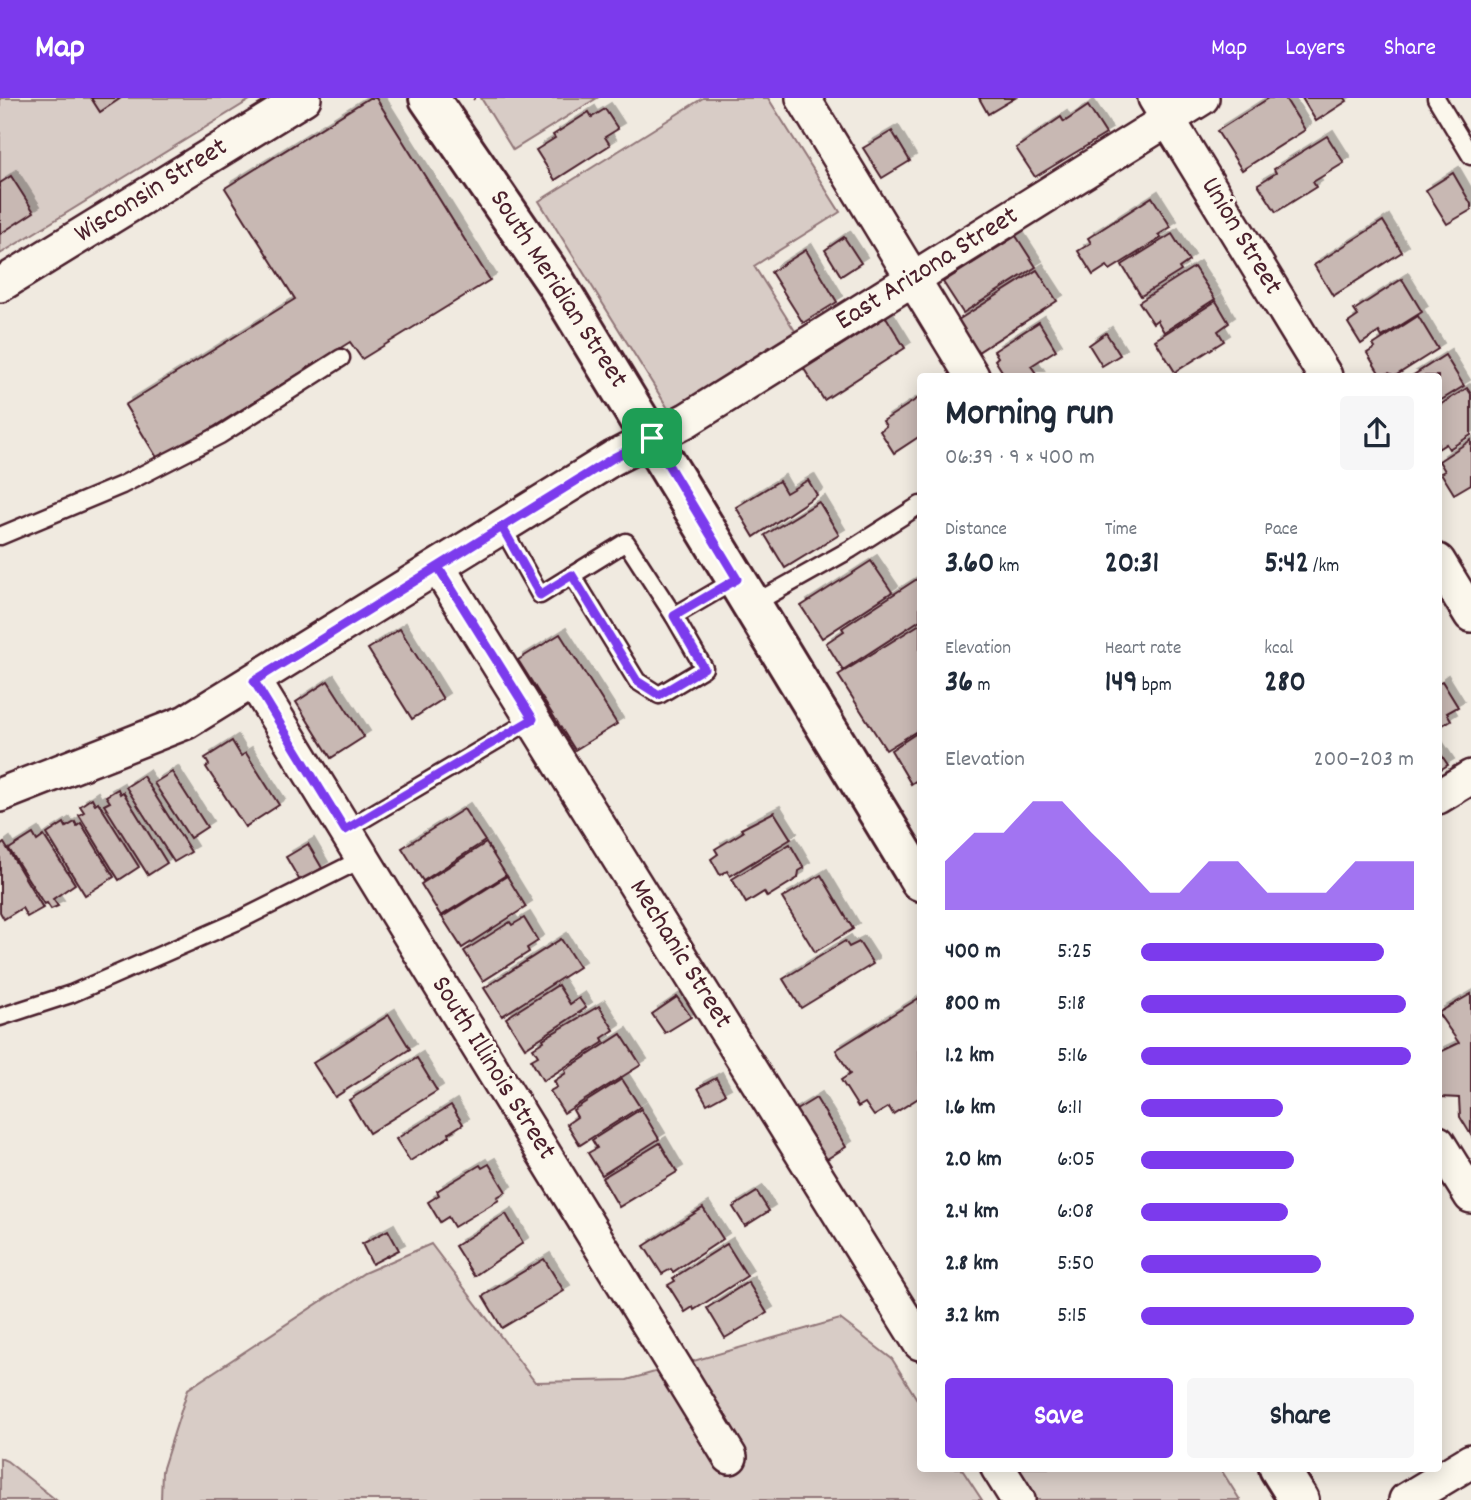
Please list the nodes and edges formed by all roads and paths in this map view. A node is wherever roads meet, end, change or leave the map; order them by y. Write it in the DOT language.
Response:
graph roads {
  1 [pos="304,98"];
  2 [pos="429,98"];
  3 [pos="803,98"];
  4 [pos="1202,98"];
  5 [pos="1436,98"];
  6 [pos="1162,109"];
  7 [pos="1471,156"];
  8 [pos="914,279"];
  9 [pos="0,285"];
  10 [pos="341,358"];
  11 [pos="970,373"];
  12 [pos="1323,373"];
  13 [pos="652,438"];
  14 [pos="917,507"];
  15 [pos="502,527"];
  16 [pos="0,536"];
  17 [pos="438,567"];
  18 [pos="1442,568"];
  19 [pos="572,575"];
  20 [pos="745,591"];
  21 [pos="1471,615"];
  22 [pos="674,616"];
  23 [pos="254,681"];
  24 [pos="533,719"];
  25 [pos="1471,777"];
  26 [pos="0,795"];
  27 [pos="1442,795"];
  28 [pos="345,830"];
  29 [pos="362,859"];
  30 [pos="917,876"];
  31 [pos="0,1017"];
  32 [pos="1442,1149"];
  33 [pos="1471,1196"];
  34 [pos="917,1338"];
  35 [pos="730,1457"];
  36 [pos="1471,1461"];
  37 [pos="1000,1472"];
  38 [pos="1282,1472"];
  39 [pos="1018,1500"];
  40 [pos="1299,1500"];
  41 [pos="1406,1500"];
  1 -- 9 [label="street, Wisconsin Street"];
  2 -- 13 [label="main road, South Meridian Street"];
  3 -- 8 [label="street"];
  4 -- 6 [label="street, East Arizona Street"];
  5 -- 7 [label="lane"];
  6 -- 8 [label="street, East Arizona Street"];
  6 -- 12 [label="street, Union Street"];
  8 -- 11 [label="street"];
  8 -- 13 [label="street, East Arizona Street"];
  10 -- 16 [label="lane"];
  13 -- 15 [label="street, East Arizona Street"];
  13 -- 20 [label="main road, South Meridian Street"];
  14 -- 20 [label="lane"];
  15 -- 17 [label="street, East Arizona Street"];
  15 -- 19 [label="lane"];
  17 -- 23 [label="street, East Arizona Street"];
  17 -- 24 [label="street, Mechanic Street"];
  18 -- 21 [label="street"];
  19 -- 22 [label="lane"];
  19 -- 22 [label="lane"];
  20 -- 22 [label="lane"];
  20 -- 30 [label="main road, South Meridian Street"];
  23 -- 26 [label="street, East Arizona Street"];
  23 -- 28 [label="street, South Illinois Street"];
  24 -- 28 [label="lane"];
  24 -- 34 [label="street, Mechanic Street"];
  25 -- 27 [label="street"];
  28 -- 29 [label="street, South Illinois Street"];
  29 -- 31 [label="lane"];
  29 -- 35 [label="street, South Illinois Street"];
  32 -- 33 [label="street"];
  36 -- 41 [label="street"];
  37 -- 39 [label="street"];
  38 -- 40 [label="main road"];
}
